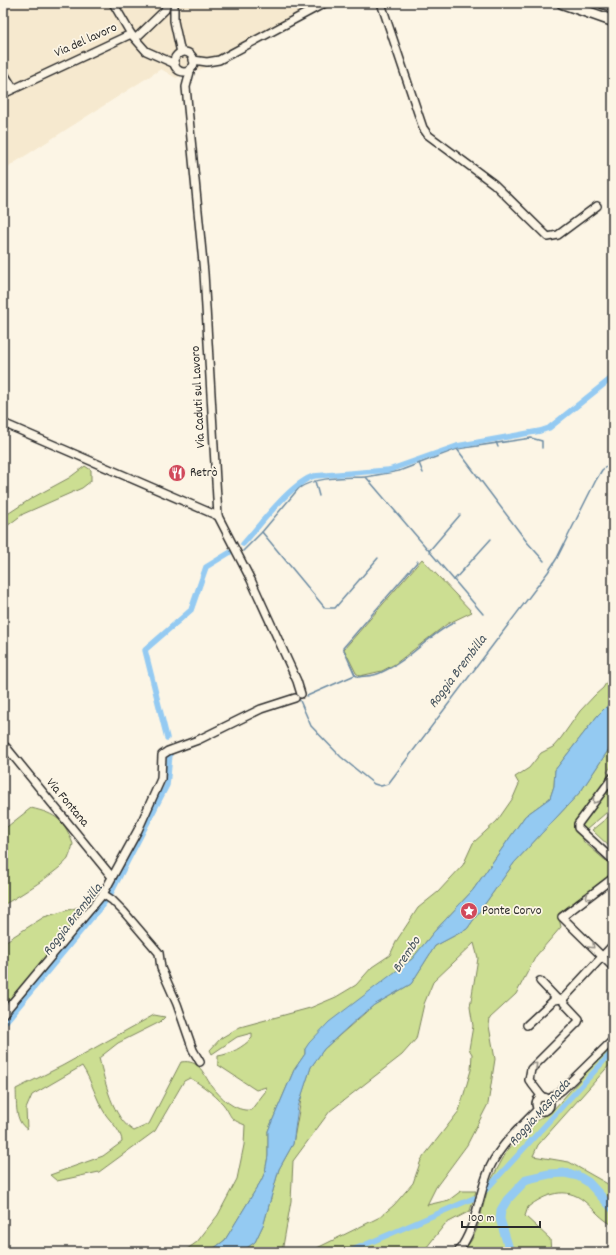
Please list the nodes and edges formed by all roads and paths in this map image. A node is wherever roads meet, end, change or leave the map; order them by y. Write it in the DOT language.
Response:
graph roads {
  1 [pos="113,3"];
  2 [pos="167,3"];
  3 [pos="174,3"];
  4 [pos="325,3"];
  5 [pos="562,3"];
  6 [pos="603,3"];
  7 [pos="382,4"];
  8 [pos="613,6"];
  9 [pos="613,21"];
  10 [pos="134,36"];
  11 [pos="181,53"];
  12 [pos="194,60"];
  13 [pos="175,64"];
  14 [pos="191,68"];
  15 [pos="3,72"];
  16 [pos="14,88"];
  17 [pos="3,94"];
  18 [pos="597,206"];
  19 [pos="3,423"];
  20 [pos="218,516"];
  21 [pos="3,746"];
  22 [pos="613,777"];
  23 [pos="613,860"];
  24 [pos="112,877"];
  25 [pos="613,878"];
  26 [pos="104,894"];
  27 [pos="613,945"];
  28 [pos="603,957"];
  29 [pos="613,967"];
  30 [pos="540,981"];
  31 [pos="560,999"];
  32 [pos="3,1014"];
  33 [pos="526,1026"];
  34 [pos="613,1040"];
  35 [pos="200,1062"];
  36 [pos="545,1099"];
  37 [pos="538,1110"];
  38 [pos="458,1252"];
  1 -- 10 [label="street"];
  2 -- 10 [label="street"];
  3 -- 11 [label="street"];
  4 -- 12 [label="street"];
  5 -- 9 [label="highway"];
  6 -- 8 [label="highway"];
  7 -- 18 [label="street"];
  10 -- 13 [label="street, Via del lavoro"];
  10 -- 16 [label="street, Via del lavoro"];
  11 -- 12 [label="street"];
  11 -- 13 [label="street"];
  12 -- 14 [label="street, Via Caduti sul Lavoro"];
  13 -- 14 [label="street"];
  14 -- 20 [label="street, Via Caduti sul Lavoro"];
  15 -- 16 [label="street"];
  16 -- 17 [label="street, Via del lavoro"];
  19 -- 20 [label="street"];
  20 -- 24 [label="street"];
  21 -- 24 [label="street, Via Fontana"];
  22 -- 23 [label="street, one-way"];
  24 -- 26 [label="street"];
  25 -- 28 [label="street, one-way"];
  26 -- 32 [label="street"];
  26 -- 35 [label="street"];
  27 -- 28 [label="street"];
  28 -- 29 [label="street"];
  28 -- 31 [label="street"];
  30 -- 31 [label="street"];
  31 -- 33 [label="street"];
  36 -- 31 [label="street, one-way"];
  34 -- 36 [label="street"];
  36 -- 37 [label="street"];
  36 -- 37 [label="street"];
  37 -- 38 [label="street"];
}
